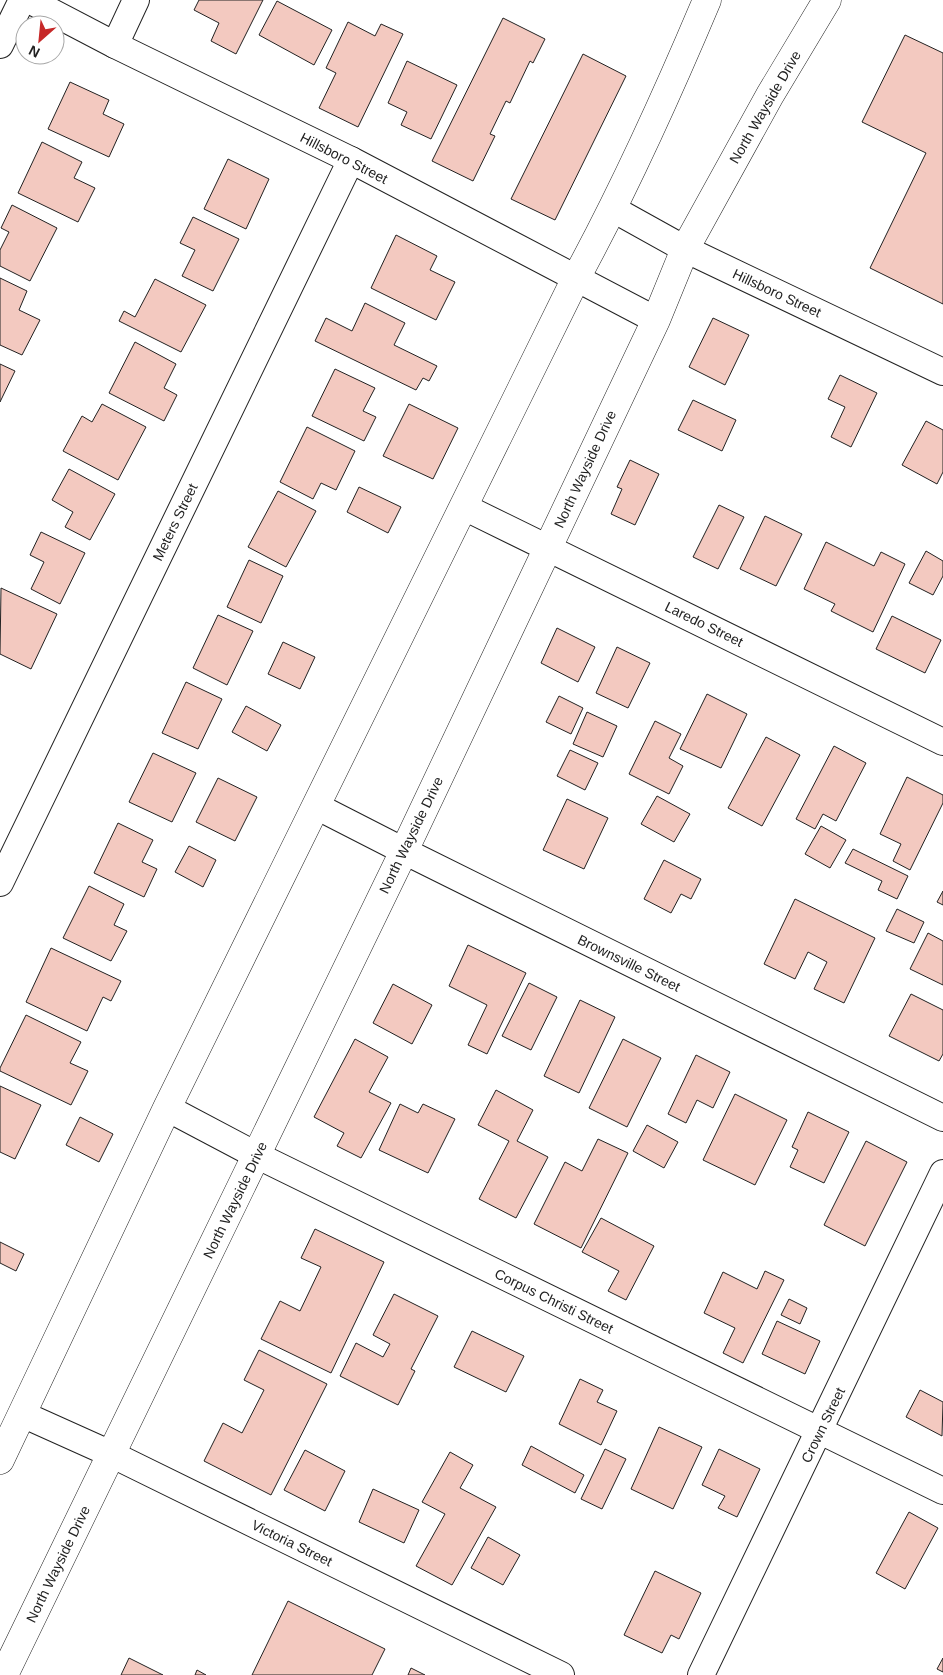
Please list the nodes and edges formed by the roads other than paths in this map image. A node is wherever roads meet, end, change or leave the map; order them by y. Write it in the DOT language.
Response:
graph roads {
  1 [pos="22,0"];
  2 [pos="29,0"];
  3 [pos="136,0"];
  4 [pos="707,0"];
  5 [pos="826,0"];
  6 [pos="0,45"];
  7 [pos="115,45"];
  8 [pos="351,160"];
  9 [pos="613,209"];
  10 [pos="684,249"];
  11 [pos="576,278"];
  12 [pos="656,320"];
  13 [pos="943,372"];
  14 [pos="464,507"];
  15 [pos="549,547"];
  16 [pos="943,742"];
  17 [pos="316,806"];
  18 [pos="404,851"];
  19 [pos="0,883"];
  20 [pos="167,1108"];
  21 [pos="943,1118"];
  22 [pos="256,1155"];
  23 [pos="943,1173"];
  24 [pos="22,1414"];
  25 [pos="820,1431"];
  26 [pos="111,1454"];
  27 [pos="0,1460"];
  28 [pos="943,1490"];
  29 [pos="4,1675"];
  30 [pos="561,1675"];
  31 [pos="701,1675"];
  1 -- 6 [label="street"];
  2 -- 7 [label="street, Hillsboro Street"];
  3 -- 7 [label="street"];
  4 -- 9 [label="main road"];
  5 -- 10 [label="main road, North Wayside Drive"];
  7 -- 8 [label="street, Hillsboro Street"];
  8 -- 11 [label="street, Hillsboro Street"];
  8 -- 19 [label="street, Meters Street"];
  9 -- 10 [label="street, Hillsboro Street"];
  9 -- 11 [label="main road"];
  10 -- 12 [label="main road, North Wayside Drive"];
  10 -- 13 [label="street, Hillsboro Street"];
  11 -- 12 [label="street, Hillsboro Street"];
  11 -- 14 [label="main road"];
  12 -- 15 [label="main road, North Wayside Drive"];
  14 -- 15 [label="street, Laredo Street"];
  14 -- 17 [label="main road"];
  15 -- 16 [label="street, Laredo Street"];
  15 -- 18 [label="main road, North Wayside Drive"];
  17 -- 18 [label="street, Brownsville Street"];
  17 -- 20 [label="main road"];
  18 -- 21 [label="street, Brownsville Street"];
  18 -- 22 [label="main road, North Wayside Drive"];
  20 -- 22 [label="street, Corpus Christi Street"];
  20 -- 24 [label="main road"];
  22 -- 25 [label="street, Corpus Christi Street"];
  22 -- 26 [label="main road, North Wayside Drive"];
  23 -- 25 [label="street, Crown Street"];
  24 -- 26 [label="street, Victoria Street"];
  24 -- 27 [label="main road"];
  25 -- 28 [label="street, Corpus Christi Street"];
  25 -- 31 [label="street, Crown Street"];
  26 -- 29 [label="main road, North Wayside Drive"];
  26 -- 30 [label="street, Victoria Street"];
}
